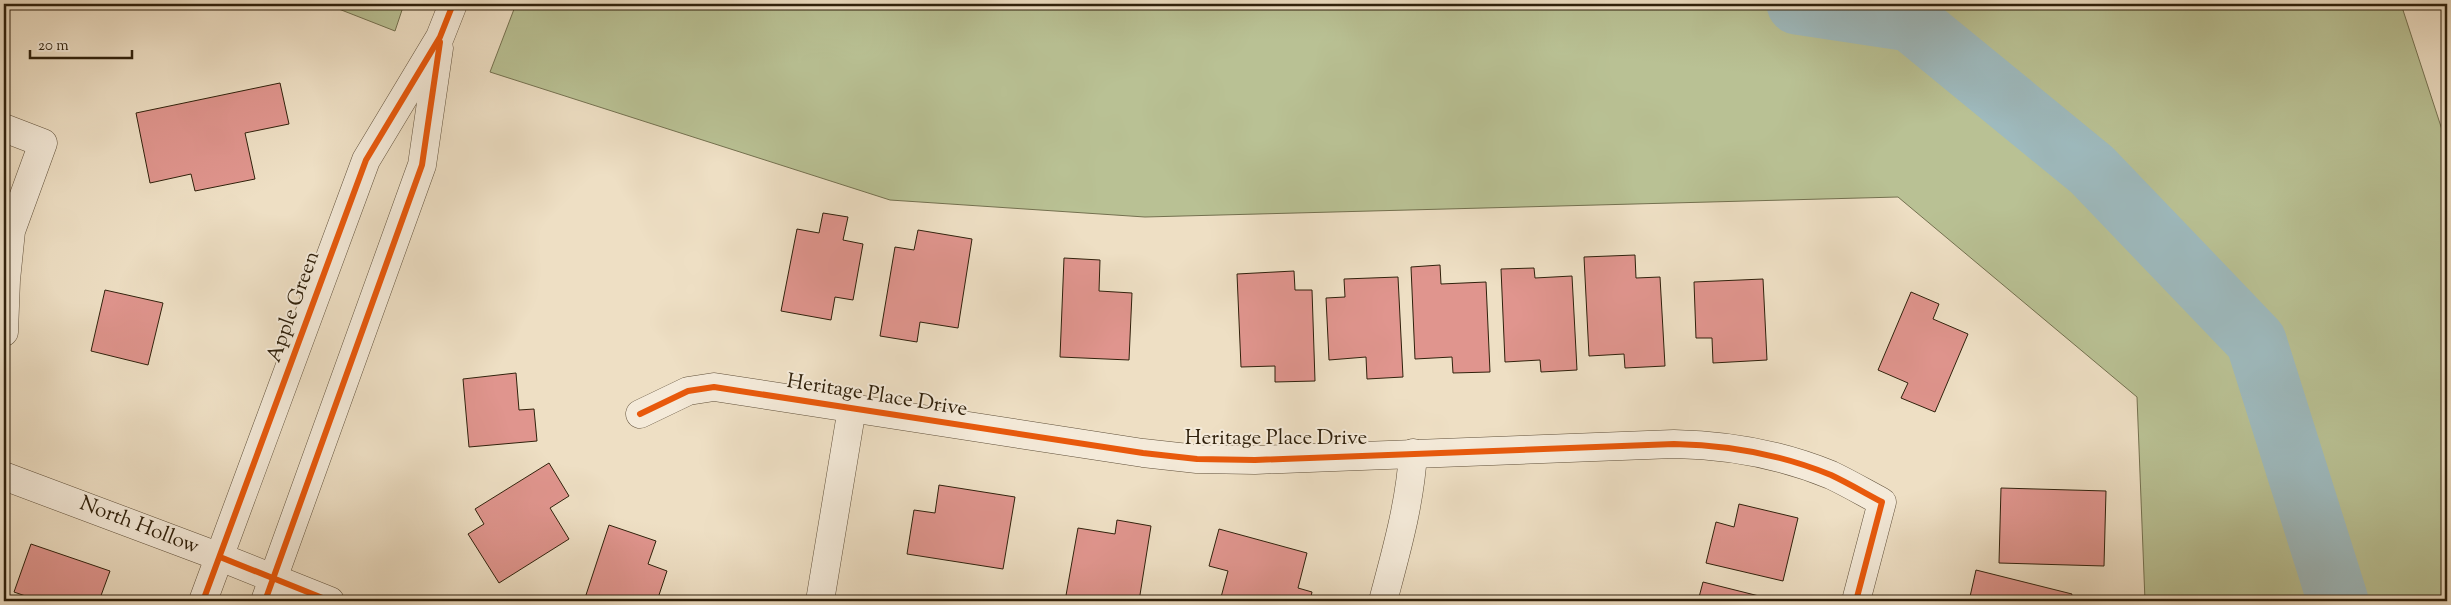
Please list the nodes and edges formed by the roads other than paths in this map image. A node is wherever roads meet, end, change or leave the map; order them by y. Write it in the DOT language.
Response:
graph roads {
  1 [pos="453,4"];
  2 [pos="440,37"];
  3 [pos="4,128"];
  4 [pos="4,332"];
  5 [pos="852,408"];
  6 [pos="640,414"];
  7 [pos="1413,453"];
  8 [pos="4,476"];
  9 [pos="220,557"];
  10 [pos="270,590"];
  11 [pos="203,601"];
  12 [pos="330,601"];
  13 [pos="820,601"];
  14 [pos="1384,601"];
  15 [pos="1856,601"];
  1 -- 2 [label="street, Apple Green"];
  2 -- 9 [label="street, Apple Green"];
  2 -- 10 [label="street, Apple Green"];
  3 -- 4 [label="street"];
  5 -- 6 [label="street, Heritage Place Drive"];
  5 -- 7 [label="street, Heritage Place Drive"];
  5 -- 13 [label="street"];
  7 -- 14 [label="street"];
  7 -- 15 [label="street, Heritage Place Drive"];
  8 -- 9 [label="street, North Hollow"];
  9 -- 10 [label="street, North Hollow"];
  9 -- 11 [label="street, Apple Green"];
  10 -- 12 [label="street, North Hollow"];
}
